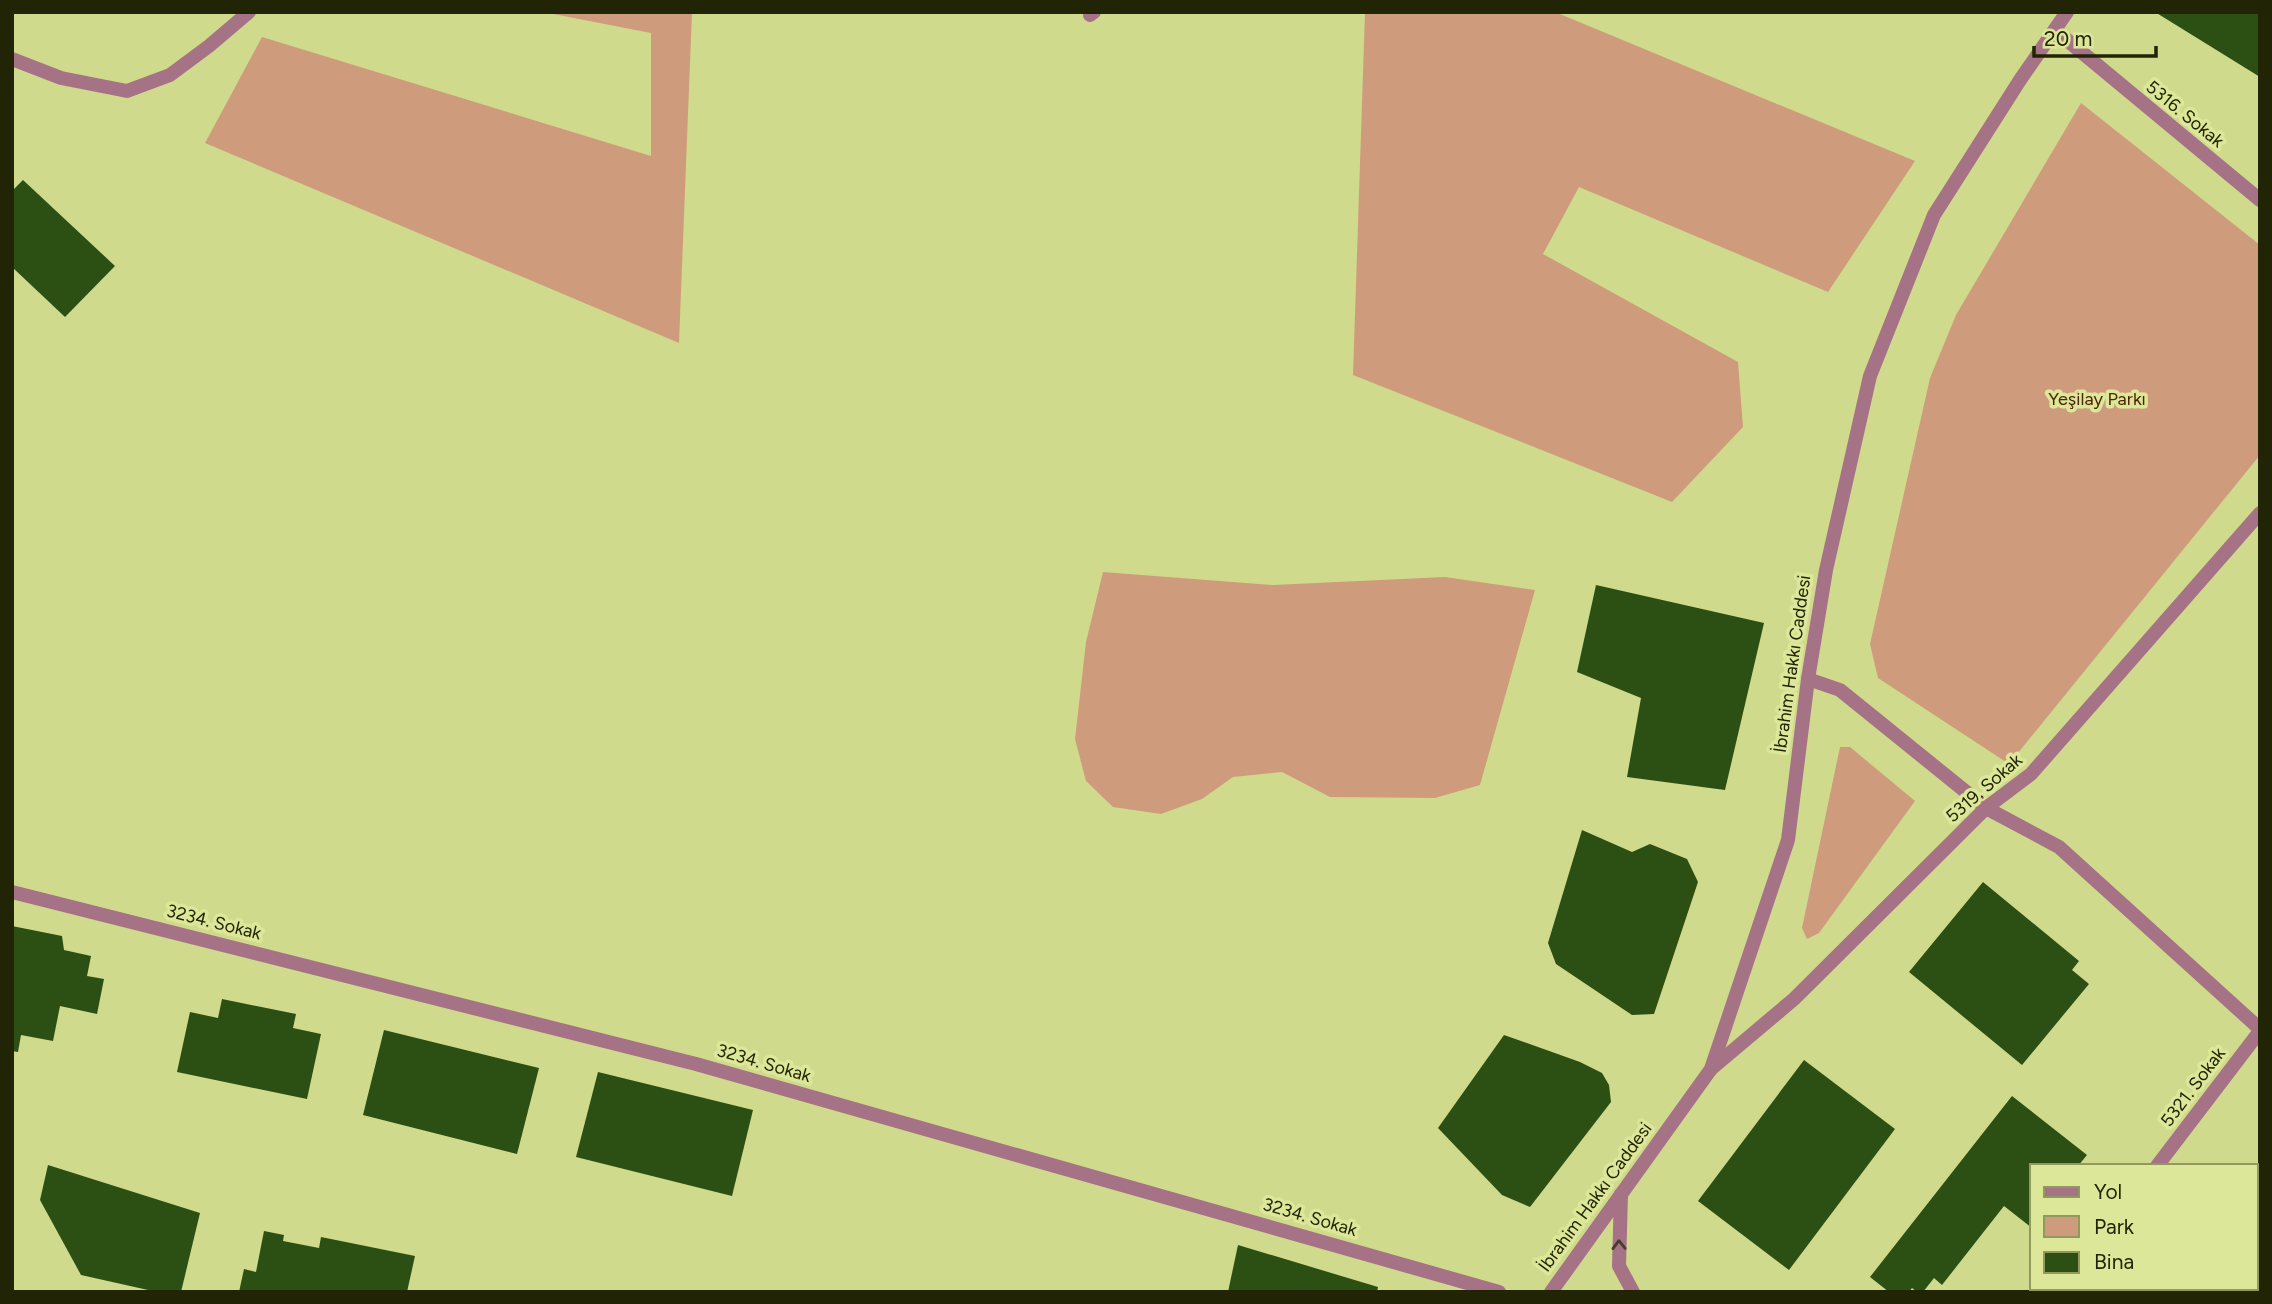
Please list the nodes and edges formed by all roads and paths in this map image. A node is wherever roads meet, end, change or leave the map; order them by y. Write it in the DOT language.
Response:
graph roads {
  1 [pos="249,12"];
  2 [pos="2059,12"];
  3 [pos="2067,12"];
  4 [pos="2054,30"];
  5 [pos="12,59"];
  6 [pos="2260,200"];
  7 [pos="2260,513"];
  8 [pos="1808,679"];
  9 [pos="1986,808"];
  10 [pos="12,892"];
  11 [pos="2260,1030"];
  12 [pos="1711,1069"];
  13 [pos="2159,1164"];
  14 [pos="1621,1194"];
  15 [pos="1499,1292"];
  16 [pos="1551,1292"];
  17 [pos="1633,1292"];
  1 -- 5 [label="street"];
  2 -- 4 [label="street, İbrahim Hakkı Caddesi"];
  3 -- 4 [label="street, İbrahim Hakkı Caddesi"];
  4 -- 6 [label="street, 5316. Sokak"];
  4 -- 8 [label="street, İbrahim Hakkı Caddesi"];
  7 -- 9 [label="street, 5319. Sokak"];
  8 -- 9 [label="street"];
  8 -- 12 [label="street, İbrahim Hakkı Caddesi"];
  9 -- 11 [label="street"];
  9 -- 12 [label="street, 5319. Sokak"];
  10 -- 15 [label="street, 3234. Sokak"];
  11 -- 13 [label="street, 5321. Sokak"];
  12 -- 14 [label="street, İbrahim Hakkı Caddesi"];
  14 -- 16 [label="street, İbrahim Hakkı Caddesi"];
  17 -- 14 [label="street, one-way"];
}
